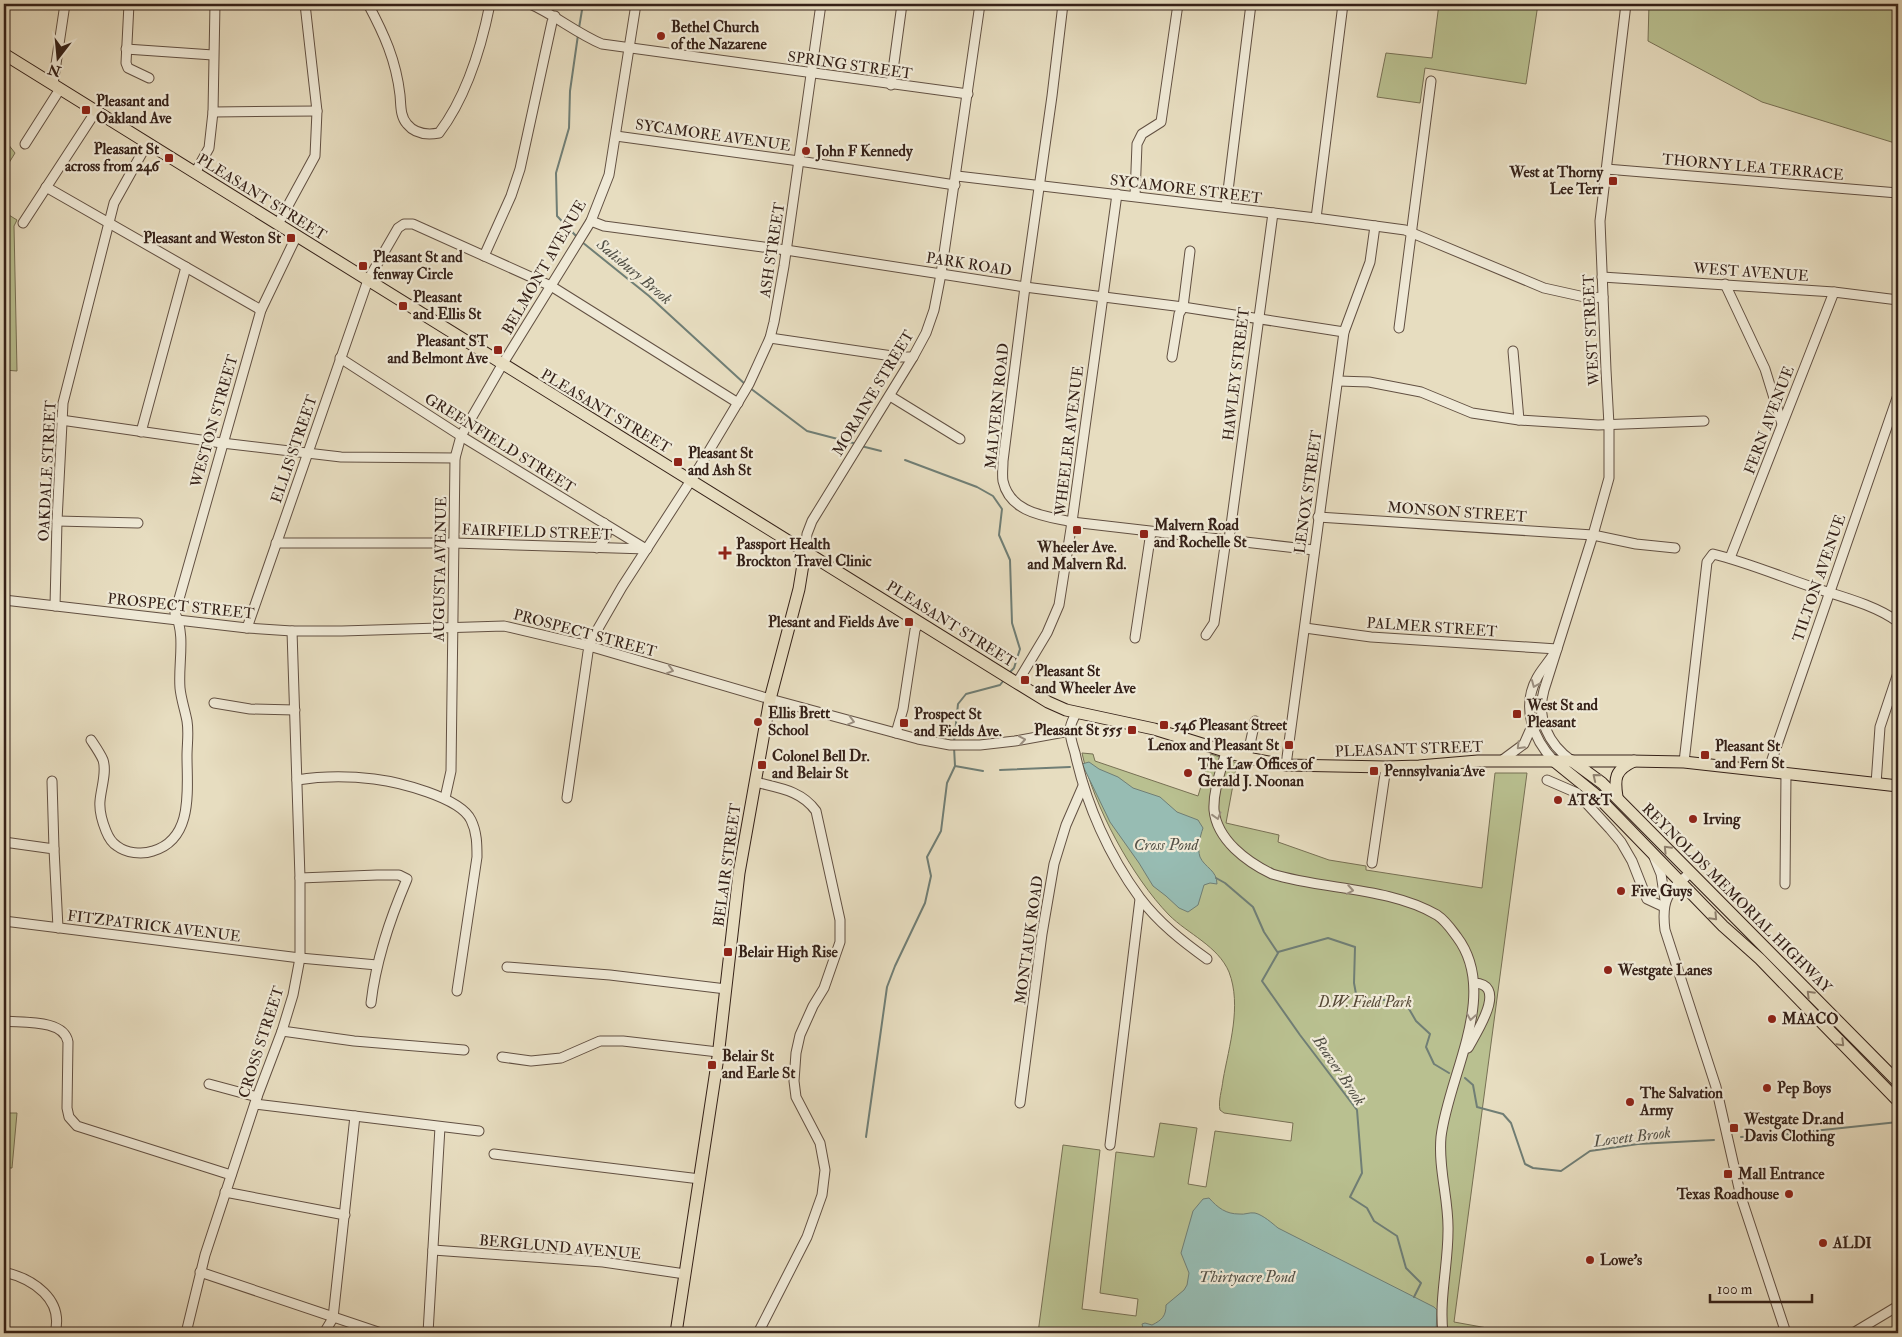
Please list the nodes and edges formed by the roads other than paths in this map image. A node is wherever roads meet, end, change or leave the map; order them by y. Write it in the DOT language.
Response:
graph roads {
  1 [pos="64,4"];
  2 [pos="129,4"];
  3 [pos="215,4"];
  4 [pos="305,4"];
  5 [pos="368,4"];
  6 [pos="490,4"];
  7 [pos="530,4"];
  8 [pos="636,4"];
  9 [pos="821,4"];
  10 [pos="902,4"];
  11 [pos="980,4"];
  12 [pos="1063,4"];
  13 [pos="1178,4"];
  14 [pos="1251,4"];
  15 [pos="1343,4"];
  16 [pos="1626,4"];
  17 [pos="555,16"];
  18 [pos="629,48"];
  19 [pos="126,49"];
  20 [pos="4,54"];
  21 [pos="213,55"];
  22 [pos="811,73"];
  23 [pos="149,78"];
  24 [pos="1431,81"];
  25 [pos="891,85"];
  26 [pos="56,87"];
  27 [pos="968,94"];
  28 [pos="96,111"];
  29 [pos="316,111"];
  30 [pos="213,112"];
  31 [pos="616,136"];
  32 [pos="26,144"];
  33 [pos="147,144"];
  34 [pos="799,161"];
  35 [pos="1606,169"];
  36 [pos="196,173"];
  37 [pos="957,176"];
  38 [pos="955,185"];
  39 [pos="1039,186"];
  40 [pos="46,187"];
  41 [pos="1898,193"];
  42 [pos="1117,194"];
  43 [pos="1135,196"];
  44 [pos="1226,207"];
  45 [pos="1273,213"];
  46 [pos="1316,218"];
  47 [pos="591,221"];
  48 [pos="24,223"];
  49 [pos="109,224"];
  50 [pos="278,224"];
  51 [pos="1375,226"];
  52 [pos="1412,233"];
  53 [pos="297,236"];
  54 [pos="786,250"];
  55 [pos="1190,251"];
  56 [pos="484,256"];
  57 [pos="186,267"];
  58 [pos="941,274"];
  59 [pos="1602,277"];
  60 [pos="368,280"];
  61 [pos="1726,284"];
  62 [pos="551,286"];
  63 [pos="1024,287"];
  64 [pos="1834,292"];
  65 [pos="1101,296"];
  66 [pos="1603,297"];
  67 [pos="1898,300"];
  68 [pos="1183,308"];
  69 [pos="261,310"];
  70 [pos="1257,319"];
  71 [pos="1398,328"];
  72 [pos="1344,332"];
  73 [pos="770,338"];
  74 [pos="1513,351"];
  75 [pos="913,357"];
  76 [pos="1172,357"];
  77 [pos="340,358"];
  78 [pos="502,365"];
  79 [pos="1338,381"];
  80 [pos="1898,395"];
  81 [pos="890,396"];
  82 [pos="738,403"];
  83 [pos="61,420"];
  84 [pos="1518,420"];
  85 [pos="1704,421"];
  86 [pos="1782,424"];
  87 [pos="1610,425"];
  88 [pos="141,432"];
  89 [pos="461,436"];
  90 [pos="960,439"];
  91 [pos="222,443"];
  92 [pos="307,453"];
  93 [pos="456,458"];
  94 [pos="691,480"];
  95 [pos="1318,517"];
  96 [pos="57,522"];
  97 [pos="1072,522"];
  98 [pos="138,523"];
  99 [pos="604,523"];
  100 [pos="1150,532"];
  101 [pos="1593,535"];
  102 [pos="1227,539"];
  103 [pos="276,543"];
  104 [pos="453,543"];
  105 [pos="596,548"];
  106 [pos="1676,548"];
  107 [pos="647,549"];
  108 [pos="1314,550"];
  109 [pos="805,552"];
  110 [pos="1730,558"];
  111 [pos="1829,593"];
  112 [pos="4,600"];
  113 [pos="55,606"];
  114 [pos="178,620"];
  115 [pos="919,622"];
  116 [pos="1898,622"];
  117 [pos="453,627"];
  118 [pos="247,628"];
  119 [pos="1305,628"];
  120 [pos="292,630"];
  121 [pos="1206,635"];
  122 [pos="1135,638"];
  123 [pos="589,646"];
  124 [pos="1557,649"];
  125 [pos="1898,673"];
  126 [pos="1011,679"];
  127 [pos="770,700"];
  128 [pos="214,703"];
  129 [pos="295,710"];
  130 [pos="1076,712"];
  131 [pos="1255,721"];
  132 [pos="1532,725"];
  133 [pos="1070,731"];
  134 [pos="896,733"];
  135 [pos="91,740"];
  136 [pos="1226,752"];
  137 [pos="1247,758"];
  138 [pos="1501,761"];
  139 [pos="1554,761"];
  140 [pos="1572,761"];
  141 [pos="1634,761"];
  142 [pos="1684,762"];
  143 [pos="1286,765"];
  144 [pos="1386,767"];
  145 [pos="1768,771"];
  146 [pos="1786,773"];
  147 [pos="297,780"];
  148 [pos="1547,780"];
  149 [pos="52,781"];
  150 [pos="755,782"];
  151 [pos="1876,784"];
  152 [pos="1083,786"];
  153 [pos="1898,786"];
  154 [pos="1617,797"];
  155 [pos="445,798"];
  156 [pos="567,798"];
  157 [pos="4,842"];
  158 [pos="54,849"];
  159 [pos="1653,854"];
  160 [pos="1372,863"];
  161 [pos="1690,873"];
  162 [pos="300,878"];
  163 [pos="1680,882"];
  164 [pos="1785,884"];
  165 [pos="1140,898"];
  166 [pos="1665,904"];
  167 [pos="4,921"];
  168 [pos="58,928"];
  169 [pos="300,958"];
  170 [pos="1207,960"];
  171 [pos="377,965"];
  172 [pos="507,968"];
  173 [pos="1474,983"];
  174 [pos="726,990"];
  175 [pos="457,991"];
  176 [pos="372,1003"];
  177 [pos="4,1022"];
  178 [pos="282,1031"];
  179 [pos="464,1050"];
  180 [pos="718,1052"];
  181 [pos="502,1057"];
  182 [pos="1460,1066"];
  183 [pos="1896,1079"];
  184 [pos="209,1084"];
  185 [pos="256,1101"];
  186 [pos="1898,1101"];
  187 [pos="1020,1103"];
  188 [pos="355,1116"];
  189 [pos="440,1127"];
  190 [pos="479,1131"];
  191 [pos="1110,1145"];
  192 [pos="494,1154"];
  193 [pos="231,1175"];
  194 [pos="700,1179"];
  195 [pos="225,1192"];
  196 [pos="345,1216"];
  197 [pos="433,1250"];
  198 [pos="4,1272"];
  199 [pos="200,1272"];
  200 [pos="685,1274"];
  201 [pos="1898,1307"];
  202 [pos="333,1318"];
  203 [pos="54,1333"];
  204 [pos="186,1333"];
  205 [pos="324,1333"];
  206 [pos="381,1333"];
  207 [pos="428,1333"];
  208 [pos="676,1333"];
  209 [pos="758,1333"];
  210 [pos="1443,1333"];
  211 [pos="1786,1333"];
  212 [pos="1853,1333"];
  1 -- 26 [label="street"];
  2 -- 19 [label="street"];
  3 -- 21 [label="street"];
  4 -- 29 [label="street"];
  5 -- 6 [label="street"];
  7 -- 17 [label="street, SPRING STREET"];
  8 -- 18 [label="street, BELMONT AVENUE"];
  9 -- 22 [label="street, ASH STREET"];
  10 -- 25 [label="street"];
  11 -- 27 [label="street, MORAINE STREET"];
  12 -- 39 [label="street, MALVERN ROAD"];
  13 -- 43 [label="street"];
  14 -- 44 [label="street"];
  15 -- 46 [label="street"];
  16 -- 35 [label="street, WEST STREET"];
  17 -- 18 [label="street, SPRING STREET"];
  17 -- 56 [label="street"];
  18 -- 22 [label="street, SPRING STREET"];
  18 -- 31 [label="street, BELMONT AVENUE"];
  19 -- 21 [label="street"];
  19 -- 23 [label="street"];
  20 -- 26 [label="main road, PLEASANT STREET"];
  21 -- 30 [label="street"];
  22 -- 25 [label="street, SPRING STREET"];
  22 -- 34 [label="street, ASH STREET"];
  24 -- 52 [label="street"];
  25 -- 27 [label="street, SPRING STREET"];
  26 -- 28 [label="main road, PLEASANT STREET"];
  26 -- 32 [label="street"];
  27 -- 37 [label="street, MORAINE STREET"];
  28 -- 33 [label="main road, PLEASANT STREET"];
  28 -- 40 [label="street"];
  29 -- 30 [label="street"];
  29 -- 50 [label="street"];
  30 -- 36 [label="street"];
  31 -- 34 [label="street, SYCAMORE AVENUE"];
  31 -- 47 [label="street, BELMONT AVENUE"];
  33 -- 36 [label="main road, PLEASANT STREET"];
  33 -- 49 [label="street, OAKDALE STREET"];
  34 -- 38 [label="street, SYCAMORE AVENUE"];
  34 -- 54 [label="street, ASH STREET"];
  35 -- 41 [label="street, THORNY LEA TERRACE"];
  35 -- 59 [label="street, WEST STREET"];
  36 -- 50 [label="main road, PLEASANT STREET"];
  37 -- 38 [label="street, MORAINE STREET"];
  37 -- 39 [label="street, SYCAMORE STREET"];
  38 -- 58 [label="street, MORAINE STREET"];
  39 -- 42 [label="street, SYCAMORE STREET"];
  39 -- 63 [label="street, MALVERN ROAD"];
  40 -- 48 [label="street"];
  40 -- 49 [label="street"];
  42 -- 43 [label="street, SYCAMORE STREET"];
  42 -- 65 [label="street, WHEELER AVENUE"];
  43 -- 44 [label="street, SYCAMORE STREET"];
  44 -- 45 [label="street, SYCAMORE STREET"];
  45 -- 46 [label="street, SYCAMORE STREET"];
  45 -- 70 [label="street, HAWLEY STREET"];
  46 -- 51 [label="street, SYCAMORE STREET"];
  47 -- 54 [label="street, PARK ROAD"];
  47 -- 62 [label="street, BELMONT AVENUE"];
  49 -- 57 [label="street"];
  49 -- 83 [label="street, OAKDALE STREET"];
  50 -- 53 [label="main road, PLEASANT STREET"];
  51 -- 52 [label="street, SYCAMORE STREET"];
  51 -- 72 [label="street, LENOX STREET"];
  52 -- 66 [label="street, SYCAMORE STREET"];
  52 -- 71 [label="street"];
  53 -- 60 [label="main road, PLEASANT STREET"];
  53 -- 69 [label="street, WESTON STREET"];
  54 -- 58 [label="street, PARK ROAD"];
  54 -- 73 [label="street, ASH STREET"];
  55 -- 68 [label="street"];
  56 -- 60 [label="street, ELLIS STREET"];
  56 -- 62 [label="street"];
  57 -- 69 [label="street"];
  57 -- 88 [label="street"];
  58 -- 63 [label="street, PARK ROAD"];
  58 -- 75 [label="street, MORAINE STREET"];
  59 -- 61 [label="street, WEST AVENUE"];
  59 -- 66 [label="street, WEST STREET"];
  60 -- 77 [label="street, ELLIS STREET"];
  60 -- 78 [label="main road, PLEASANT STREET"];
  61 -- 64 [label="street, WEST AVENUE"];
  61 -- 86 [label="street"];
  62 -- 78 [label="street, BELMONT AVENUE"];
  62 -- 82 [label="street"];
  63 -- 65 [label="street, PARK ROAD"];
  63 -- 97 [label="street, MALVERN ROAD"];
  64 -- 67 [label="street, WEST AVENUE"];
  64 -- 86 [label="street, FERN AVENUE"];
  65 -- 68 [label="street, PARK ROAD"];
  65 -- 97 [label="street, WHEELER AVENUE"];
  66 -- 87 [label="street, WEST STREET"];
  68 -- 70 [label="street, PARK ROAD"];
  68 -- 76 [label="street"];
  69 -- 91 [label="street, WESTON STREET"];
  70 -- 72 [label="street, PARK ROAD"];
  70 -- 102 [label="street, HAWLEY STREET"];
  72 -- 79 [label="street, LENOX STREET"];
  73 -- 75 [label="street"];
  73 -- 82 [label="street, ASH STREET"];
  74 -- 84 [label="street"];
  75 -- 81 [label="street, MORAINE STREET"];
  77 -- 89 [label="street, GREENFIELD STREET"];
  77 -- 92 [label="street, ELLIS STREET"];
  78 -- 89 [label="street, AUGUSTA AVENUE"];
  78 -- 94 [label="main road, PLEASANT STREET"];
  79 -- 84 [label="street"];
  79 -- 95 [label="street, LENOX STREET"];
  80 -- 111 [label="street, TILTON AVENUE"];
  81 -- 90 [label="street"];
  81 -- 109 [label="street, MORAINE STREET"];
  82 -- 94 [label="street, ASH STREET"];
  83 -- 88 [label="street"];
  83 -- 96 [label="street, OAKDALE STREET"];
  84 -- 87 [label="street"];
  85 -- 87 [label="street"];
  86 -- 110 [label="street, FERN AVENUE"];
  87 -- 101 [label="street, WEST STREET"];
  88 -- 91 [label="street"];
  89 -- 93 [label="street, AUGUSTA AVENUE"];
  89 -- 99 [label="street, GREENFIELD STREET"];
  91 -- 92 [label="street"];
  91 -- 114 [label="street, WESTON STREET"];
  92 -- 93 [label="street"];
  92 -- 103 [label="street, ELLIS STREET"];
  93 -- 104 [label="street, AUGUSTA AVENUE"];
  94 -- 107 [label="street, ASH STREET"];
  94 -- 109 [label="main road, PLEASANT STREET"];
  95 -- 101 [label="street, MONSON STREET"];
  95 -- 108 [label="street, LENOX STREET"];
  96 -- 98 [label="street"];
  96 -- 113 [label="street, OAKDALE STREET"];
  97 -- 100 [label="street, MALVERN ROAD"];
  97 -- 126 [label="street, WHEELER AVENUE"];
  99 -- 105 [label="street"];
  99 -- 107 [label="street, GREENFIELD STREET"];
  100 -- 102 [label="street, MALVERN ROAD"];
  100 -- 122 [label="street"];
  101 -- 106 [label="street, MONSON STREET"];
  101 -- 124 [label="street, WEST STREET"];
  102 -- 108 [label="street, MALVERN ROAD"];
  102 -- 121 [label="street, HAWLEY STREET"];
  103 -- 104 [label="street, FAIRFIELD STREET"];
  103 -- 118 [label="street, ELLIS STREET"];
  104 -- 105 [label="street, FAIRFIELD STREET"];
  104 -- 117 [label="street, AUGUSTA AVENUE"];
  105 -- 107 [label="street, FAIRFIELD STREET"];
  107 -- 123 [label="street, ASH STREET"];
  108 -- 119 [label="street, LENOX STREET"];
  109 -- 115 [label="main road, PLEASANT STREET"];
  109 -- 127 [label="main road, BELAIR STREET"];
  110 -- 111 [label="street"];
  110 -- 142 [label="street"];
  111 -- 116 [label="street"];
  111 -- 145 [label="street, TILTON AVENUE"];
  112 -- 113 [label="street, PROSPECT STREET"];
  113 -- 114 [label="street, PROSPECT STREET"];
  114 -- 118 [label="street, PROSPECT STREET"];
  114 -- 135 [label="street, WESTON STREET"];
  115 -- 126 [label="main road, PLEASANT STREET"];
  115 -- 134 [label="street"];
  117 -- 120 [label="street, PROSPECT STREET"];
  117 -- 123 [label="street, PROSPECT STREET"];
  117 -- 155 [label="street, AUGUSTA AVENUE"];
  118 -- 120 [label="street, PROSPECT STREET"];
  119 -- 124 [label="street, PALMER STREET"];
  119 -- 143 [label="street, LENOX STREET"];
  120 -- 129 [label="street, CROSS STREET"];
  123 -- 127 [label="street, PROSPECT STREET, one-way"];
  123 -- 156 [label="street"];
  124 -- 132 [label="street, WEST STREET, one-way"];
  124 -- 140 [label="street, WEST STREET"];
  125 -- 151 [label="street"];
  126 -- 130 [label="main road, PLEASANT STREET"];
  127 -- 134 [label="street, PROSPECT STREET, one-way"];
  127 -- 150 [label="main road, BELAIR STREET"];
  128 -- 129 [label="street"];
  129 -- 147 [label="street, CROSS STREET"];
  130 -- 133 [label="street"];
  130 -- 136 [label="main road, PLEASANT STREET"];
  131 -- 137 [label="street"];
  132 -- 138 [label="street, one-way"];
  132 -- 139 [label="street, WEST STREET"];
  134 -- 133 [label="street, PROSPECT STREET, one-way"];
  133 -- 152 [label="street"];
  136 -- 137 [label="main road, PLEASANT STREET"];
  136 -- 173 [label="street, one-way"];
  137 -- 143 [label="main road, PLEASANT STREET"];
  138 -- 139 [label="main road, PLEASANT STREET"];
  138 -- 144 [label="main road, PLEASANT STREET"];
  139 -- 140 [label="main road, PLEASANT STREET"];
  139 -- 159 [label="main road, REYNOLDS MEMORIAL HIGHWAY"];
  140 -- 141 [label="main road, PLEASANT STREET"];
  154 -- 140 [label="main road, REYNOLDS MEMORIAL HIGHWAY, one-way"];
  141 -- 142 [label="main road, PLEASANT STREET"];
  141 -- 154 [label="main road"];
  142 -- 145 [label="main road, PLEASANT STREET"];
  143 -- 144 [label="main road, PLEASANT STREET"];
  144 -- 160 [label="street"];
  145 -- 146 [label="main road, PLEASANT STREET"];
  146 -- 151 [label="main road, PLEASANT STREET"];
  146 -- 164 [label="street"];
  147 -- 155 [label="street"];
  147 -- 162 [label="street, CROSS STREET"];
  148 -- 166 [label="street"];
  149 -- 158 [label="street"];
  150 -- 174 [label="main road, BELAIR STREET"];
  150 -- 209 [label="street"];
  151 -- 153 [label="main road, PLEASANT STREET"];
  152 -- 165 [label="street"];
  152 -- 187 [label="street, MONTAUK ROAD"];
  161 -- 154 [label="main road, REYNOLDS MEMORIAL HIGHWAY, one-way"];
  155 -- 175 [label="street"];
  157 -- 158 [label="street"];
  158 -- 168 [label="street"];
  159 -- 163 [label="main road, REYNOLDS MEMORIAL HIGHWAY"];
  159 -- 166 [label="street"];
  161 -- 163 [label="street"];
  183 -- 161 [label="main road, REYNOLDS MEMORIAL HIGHWAY, one-way"];
  162 -- 169 [label="street, CROSS STREET"];
  162 -- 171 [label="street"];
  163 -- 166 [label="street"];
  163 -- 186 [label="main road, REYNOLDS MEMORIAL HIGHWAY, one-way"];
  165 -- 170 [label="street"];
  165 -- 191 [label="street"];
  166 -- 211 [label="street"];
  167 -- 168 [label="street, FITZPATRICK AVENUE"];
  168 -- 169 [label="street, FITZPATRICK AVENUE"];
  169 -- 171 [label="street, FITZPATRICK AVENUE"];
  169 -- 178 [label="street, CROSS STREET"];
  171 -- 176 [label="street"];
  172 -- 174 [label="street"];
  173 -- 182 [label="street, one-way"];
  173 -- 182 [label="street"];
  174 -- 180 [label="main road, BELAIR STREET"];
  177 -- 193 [label="street"];
  178 -- 179 [label="street"];
  178 -- 185 [label="street, CROSS STREET"];
  180 -- 181 [label="street"];
  180 -- 194 [label="main road, BELAIR STREET"];
  182 -- 210 [label="street"];
  184 -- 185 [label="street"];
  185 -- 188 [label="street"];
  185 -- 193 [label="street, CROSS STREET"];
  188 -- 189 [label="street"];
  188 -- 196 [label="street"];
  189 -- 190 [label="street"];
  189 -- 197 [label="street"];
  192 -- 194 [label="street"];
  193 -- 195 [label="street, CROSS STREET"];
  194 -- 200 [label="main road, BELAIR STREET"];
  195 -- 196 [label="street"];
  195 -- 199 [label="street, CROSS STREET"];
  196 -- 202 [label="street"];
  197 -- 200 [label="street, BERGLUND AVENUE"];
  197 -- 207 [label="street"];
  198 -- 203 [label="street"];
  199 -- 202 [label="street"];
  199 -- 204 [label="street, CROSS STREET"];
  200 -- 208 [label="main road, BELAIR STREET"];
  201 -- 212 [label="street"];
  202 -- 205 [label="street"];
  202 -- 206 [label="street"];
}
